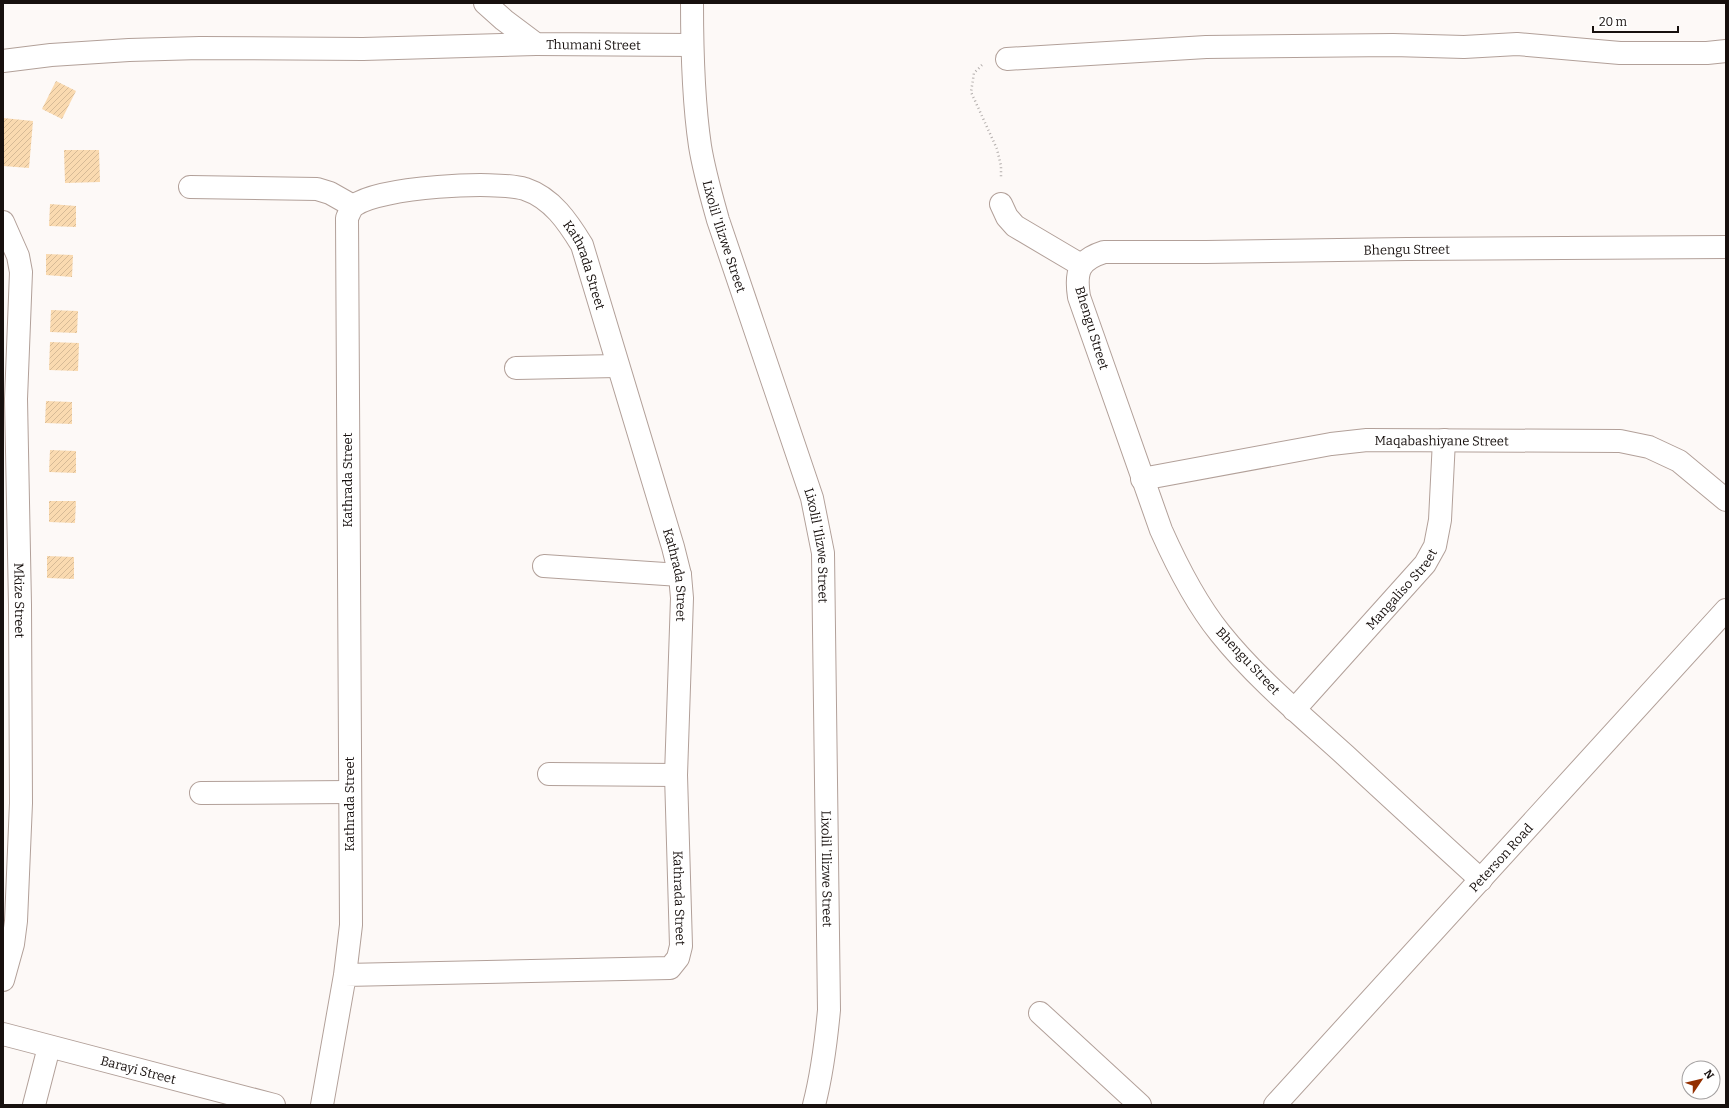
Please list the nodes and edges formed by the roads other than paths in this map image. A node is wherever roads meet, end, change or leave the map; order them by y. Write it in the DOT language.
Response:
graph roads {
  1 [pos="485,3"];
  2 [pos="692,3"];
  3 [pos="536,44"];
  4 [pos="692,45"];
  5 [pos="1726,51"];
  6 [pos="1007,59"];
  7 [pos="3,61"];
  8 [pos="190,187"];
  9 [pos="1001,204"];
  10 [pos="353,206"];
  11 [pos="3,222"];
  12 [pos="1726,247"];
  13 [pos="1081,265"];
  14 [pos="617,366"];
  15 [pos="516,368"];
  16 [pos="10,400"];
  17 [pos="1444,440"];
  18 [pos="1142,479"];
  19 [pos="1726,500"];
  20 [pos="544,566"];
  21 [pos="680,575"];
  22 [pos="12,605"];
  23 [pos="1726,610"];
  24 [pos="1294,710"];
  25 [pos="549,774"];
  26 [pos="676,775"];
  27 [pos="349,792"];
  28 [pos="201,793"];
  29 [pos="12,803"];
  30 [pos="1481,880"];
  31 [pos="345,975"];
  32 [pos="3,980"];
  33 [pos="1040,1013"];
  34 [pos="3,1034"];
  35 [pos="49,1047"];
  36 [pos="248,1102"];
  37 [pos="34,1105"];
  38 [pos="274,1105"];
  39 [pos="322,1105"];
  40 [pos="814,1105"];
  41 [pos="1140,1105"];
  42 [pos="1275,1105"];
  1 -- 3 [label="street, Thumani Street"];
  2 -- 4 [label="street, Lixolil 'Ilizwe Street"];
  3 -- 4 [label="street, Thumani Street"];
  3 -- 7 [label="street"];
  4 -- 40 [label="street, Lixolil 'Ilizwe Street"];
  5 -- 6 [label="street"];
  8 -- 10 [label="street"];
  9 -- 13 [label="street"];
  10 -- 14 [label="street, Kathrada Street"];
  10 -- 27 [label="street, Kathrada Street"];
  11 -- 16 [label="street, Mkize Street"];
  12 -- 13 [label="street, Bhengu Street"];
  13 -- 18 [label="street, Bhengu Street"];
  14 -- 15 [label="street"];
  14 -- 21 [label="street, Kathrada Street"];
  16 -- 22 [label="street, Mkize Street"];
  17 -- 18 [label="street, Maqabashiyane Street"];
  17 -- 19 [label="street, Maqabashiyane Street"];
  17 -- 24 [label="street, Mangaliso Street"];
  18 -- 24 [label="street, Bhengu Street"];
  20 -- 21 [label="street"];
  21 -- 26 [label="street, Kathrada Street"];
  22 -- 29 [label="street, Mkize Street"];
  23 -- 30 [label="street, Peterson Road"];
  24 -- 30 [label="street, Bhengu Street"];
  25 -- 26 [label="street"];
  26 -- 31 [label="street, Kathrada Street"];
  27 -- 28 [label="street"];
  27 -- 31 [label="street, Kathrada Street"];
  29 -- 32 [label="street, Mkize Street"];
  30 -- 42 [label="street, Peterson Road"];
  31 -- 39 [label="street, Kathrada Street"];
  33 -- 41 [label="street"];
  34 -- 35 [label="street, Barayi Street"];
  35 -- 36 [label="street, Barayi Street"];
  35 -- 37 [label="street"];
  36 -- 38 [label="street, Barayi Street"];
}
